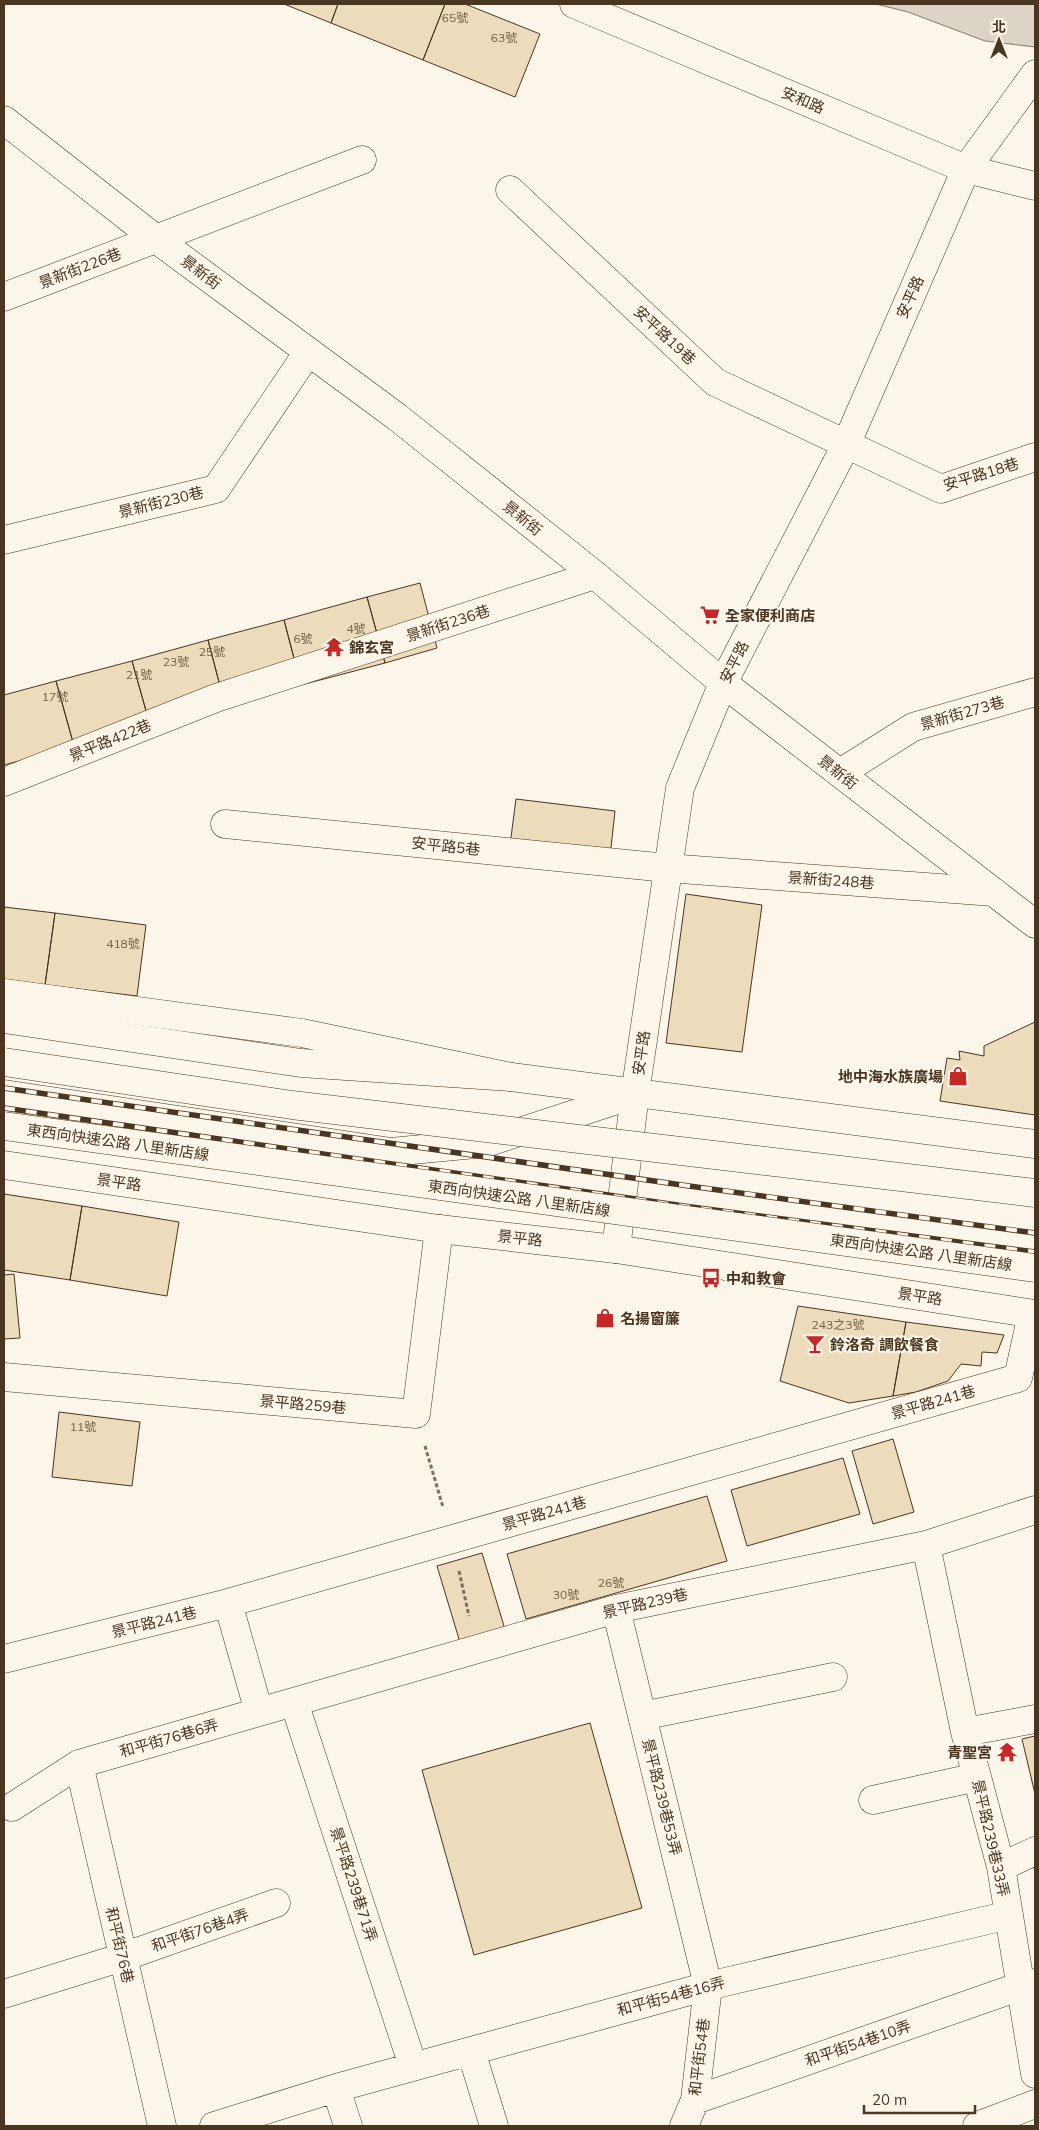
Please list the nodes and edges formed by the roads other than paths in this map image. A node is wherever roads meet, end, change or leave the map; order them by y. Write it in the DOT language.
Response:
graph roads {
  1 [pos="574,4"];
  2 [pos="1035,74"];
  3 [pos="4,120"];
  4 [pos="362,160"];
  5 [pos="966,169"];
  6 [pos="1035,186"];
  7 [pos="510,190"];
  8 [pos="156,239"];
  9 [pos="4,297"];
  10 [pos="308,352"];
  11 [pos="846,445"];
  12 [pos="1035,456"];
  13 [pos="4,540"];
  14 [pos="595,575"];
  15 [pos="723,683"];
  16 [pos="1035,692"];
  17 [pos="216,698"];
  18 [pos="840,774"];
  19 [pos="4,782"];
  20 [pos="225,824"];
  21 [pos="667,868"];
  22 [pos="994,892"];
  23 [pos="1035,924"];
  24 [pos="4,993"];
  25 [pos="4,1019"];
  26 [pos="4,1062"];
  27 [pos="511,1077"];
  28 [pos="4,1094"];
  29 [pos="635,1094"];
  30 [pos="4,1126"];
  31 [pos="1035,1144"];
  32 [pos="4,1164"];
  33 [pos="1035,1193"];
  34 [pos="439,1229"];
  35 [pos="616,1249"];
  36 [pos="1035,1268"];
  37 [pos="1034,1314"];
  38 [pos="4,1376"];
  39 [pos="1035,1510"];
  40 [pos="926,1545"];
  41 [pos="228,1603"];
  42 [pos="616,1609"];
  43 [pos="4,1659"];
  44 [pos="833,1677"];
  45 [pos="294,1702"];
  46 [pos="259,1712"];
  47 [pos="642,1716"];
  48 [pos="1035,1719"];
  49 [pos="965,1732"];
  50 [pos="79,1764"];
  51 [pos="977,1777"];
  52 [pos="873,1800"];
  53 [pos="12,1807"];
  54 [pos="1035,1852"];
  55 [pos="1001,1867"];
  56 [pos="276,1903"];
  57 [pos="1009,1915"];
  58 [pos="123,1957"];
  59 [pos="1028,1984"];
  60 [pos="708,1986"];
  61 [pos="4,1994"];
  62 [pos="471,2051"];
  63 [pos="413,2066"];
  64 [pos="1035,2074"];
  65 [pos="336,2088"];
  66 [pos="694,2100"];
  67 [pos="1035,2104"];
  68 [pos="162,2126"];
  69 [pos="214,2126"];
  70 [pos="348,2126"];
  71 [pos="494,2126"];
  72 [pos="684,2126"];
  73 [pos="977,2126"];
  1 -- 5 [label="main road, 安和路"];
  2 -- 5 [label="main road, 安平路"];
  3 -- 8 [label="main road, 景新街"];
  4 -- 8 [label="main road, 景新街226巷"];
  5 -- 6 [label="main road, 安和路"];
  5 -- 11 [label="main road, 安平路"];
  7 -- 11 [label="main road, 安平路19巷"];
  8 -- 9 [label="main road, 景新街226巷"];
  8 -- 10 [label="main road, 景新街"];
  10 -- 13 [label="main road, 景新街230巷"];
  10 -- 14 [label="main road, 景新街"];
  11 -- 12 [label="main road, 安平路18巷"];
  11 -- 15 [label="main road, 安平路"];
  14 -- 15 [label="main road, 景新街"];
  14 -- 17 [label="main road, 景新街236巷"];
  15 -- 18 [label="main road, 景新街"];
  15 -- 21 [label="main road, 安平路"];
  16 -- 18 [label="main road, 景新街273巷"];
  17 -- 19 [label="main road, 景平路422巷"];
  18 -- 22 [label="main road, 景新街"];
  20 -- 21 [label="main road, 安平路5巷"];
  21 -- 22 [label="main road, 景新街248巷"];
  21 -- 29 [label="main road, 安平路"];
  22 -- 23 [label="main road, 景新街"];
  24 -- 27 [label="main road"];
  25 -- 27 [label="main road"];
  26 -- 33 [label="main road, bridge"];
  27 -- 29 [label="main road"];
  28 -- 29 [label="main road"];
  29 -- 31 [label="main road"];
  29 -- 35 [label="main road, 安平路"];
  30 -- 36 [label="main road, 東西向快速公路 八里新店線, bridge"];
  32 -- 34 [label="main road, 景平路"];
  34 -- 35 [label="main road, 景平路"];
  34 -- 38 [label="main road, 景平路259巷"];
  35 -- 37 [label="main road, 景平路"];
  37 -- 41 [label="main road, 景平路241巷"];
  39 -- 40 [label="main road, 景平路239巷"];
  40 -- 42 [label="main road, 景平路239巷"];
  40 -- 49 [label="main road, 景平路239巷33弄"];
  41 -- 43 [label="main road, 景平路241巷"];
  41 -- 46 [label="main road"];
  42 -- 45 [label="main road, 景平路239巷"];
  42 -- 47 [label="main road, 景平路239巷53弄"];
  44 -- 47 [label="main road"];
  45 -- 46 [label="main road, 景平路239巷"];
  45 -- 63 [label="main road, 景平路239巷71弄"];
  46 -- 50 [label="main road, 和平街76巷6弄"];
  47 -- 60 [label="main road, 景平路239巷53弄"];
  48 -- 49 [label="main road"];
  49 -- 51 [label="main road, 景平路239巷33弄"];
  50 -- 53 [label="main road, 和平街76巷6弄"];
  50 -- 58 [label="main road, 和平街76巷"];
  51 -- 52 [label="main road"];
  51 -- 55 [label="main road, 景平路239巷33弄"];
  54 -- 55 [label="main road"];
  55 -- 57 [label="main road, 景平路239巷33弄"];
  56 -- 58 [label="main road, 和平街76巷4弄"];
  57 -- 59 [label="main road, 景平路239巷33弄"];
  57 -- 60 [label="main road, 和平街54巷16弄"];
  58 -- 61 [label="main road, 和平街76巷4弄"];
  58 -- 68 [label="main road, 和平街76巷"];
  59 -- 64 [label="main road, 景平路239巷33弄"];
  59 -- 66 [label="main road, 和平街54巷10弄"];
  60 -- 62 [label="main road, 和平街54巷16弄"];
  60 -- 66 [label="main road, 和平街54巷"];
  62 -- 63 [label="main road, 和平街54巷16弄"];
  62 -- 71 [label="main road"];
  63 -- 65 [label="main road, 和平街54巷16弄"];
  65 -- 69 [label="main road, 和平街54巷16弄"];
  65 -- 70 [label="main road"];
  66 -- 72 [label="main road, 和平街54巷"];
  67 -- 73 [label="main road"];
}
